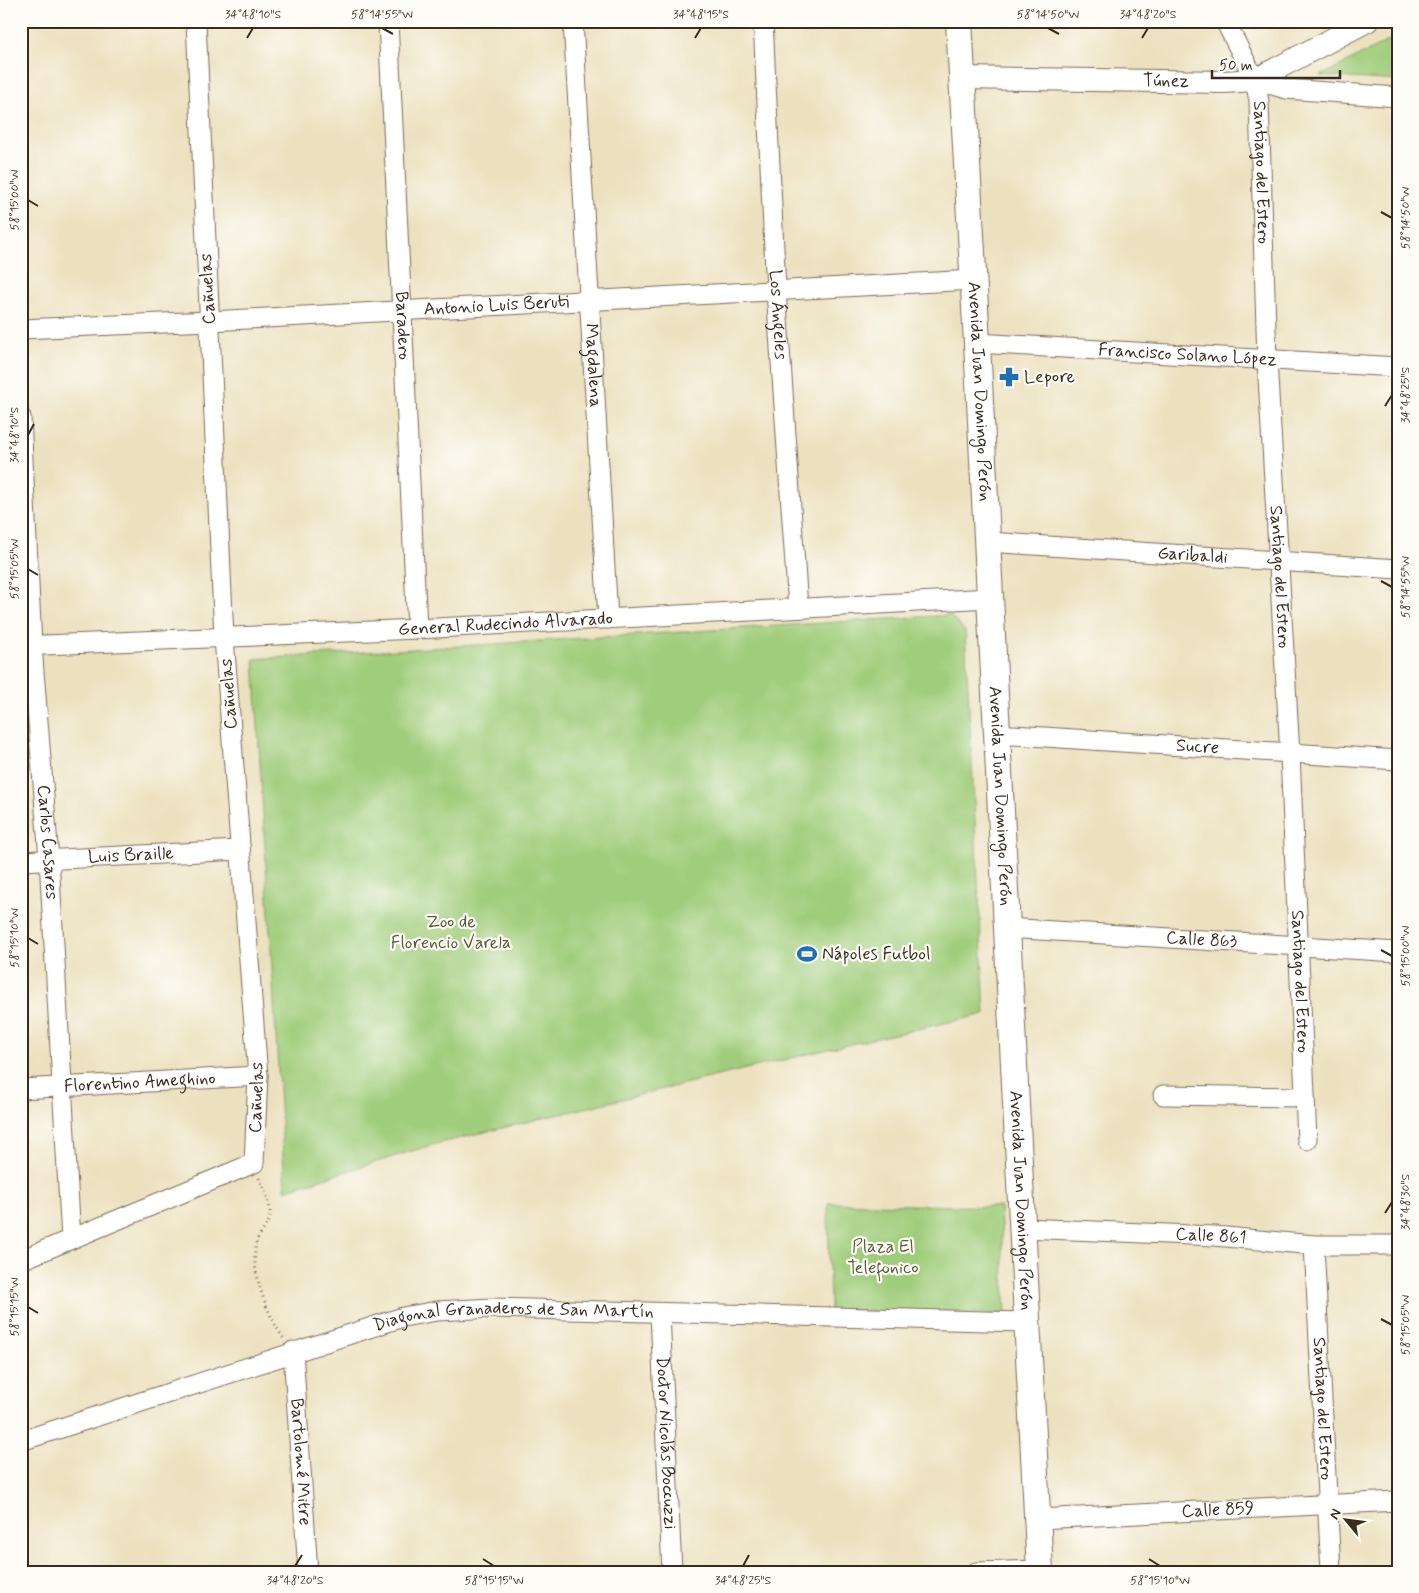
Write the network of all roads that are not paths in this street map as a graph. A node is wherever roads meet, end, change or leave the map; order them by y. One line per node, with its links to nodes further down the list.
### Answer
1 (196, 21): 15 (street, Cañuelas)
2 (388, 21): 14 (street, Baradero)
3 (573, 21): 13 (street, Magdalena)
4 (763, 21): 12 (street, Los Ángeles)
5 (959, 21): 8 (main road, Avenida Juan Domingo Perón)
6 (1225, 21): 9 (street, Santiago del Estero)
7 (1368, 21): 9 (street)
8 (962, 78): 9 (street, Túnez); 11 (main road, Avenida Juan Domingo Perón)
9 (1255, 80): 10 (street, Túnez); 18 (street, Santiago del Estero)
10 (1398, 97)
11 (973, 280): 12 (street, Antonio Luis Beruti); 17 (main road, Avenida Juan Domingo Perón)
12 (776, 290): 13 (street, Antonio Luis Beruti); 25 (street, Los Ángeles)
13 (588, 302): 14 (street, Antonio Luis Beruti); 26 (street, Magdalena)
14 (402, 309): 15 (street, Antonio Luis Beruti); 27 (street, Baradero)
15 (210, 321): 16 (street, Antonio Luis Beruti); 28 (street, Cañuelas)
16 (21, 329)
17 (977, 343): 18 (street, Francisco Solano López); 21 (main road, Avenida Juan Domingo Perón)
18 (1267, 360): 19 (street, Francisco Solano López); 22 (street, Santiago del Estero)
19 (1398, 367)
20 (21, 417): 29 (street, Carlos Casares)
21 (988, 542): 22 (street, Garibaldi); 24 (main road, Avenida Juan Domingo Perón)
22 (1278, 562): 23 (street, Garibaldi); 31 (street, Santiago del Estero)
23 (1398, 569)
24 (990, 598): 25 (street, General Rudecindo Alvarado); 30 (main road, Avenida Juan Domingo Perón)
25 (798, 608): 26 (street, General Rudecindo Alvarado)
26 (608, 619): 27 (street, General Rudecindo Alvarado)
27 (417, 629): 28 (street, General Rudecindo Alvarado)
28 (224, 638): 29 (street, General Rudecindo Alvarado); 33 (street, Cañuelas)
29 (26, 646): 34 (street, Carlos Casares)
30 (997, 734): 31 (street, Sucre); 36 (main road, Avenida Juan Domingo Perón)
31 (1290, 754): 32 (street, Sucre); 37 (street, Santiago del Estero)
32 (1398, 760)
33 (240, 850): 34 (street, Luis Braille); 39 (street, Cañuelas)
34 (49, 859): 35 (street, Luis Braille); 40 (street, Carlos Casares)
35 (21, 861)
36 (1007, 928): 37 (street, Calle 863); 45 (main road, Avenida Juan Domingo Perón)
37 (1298, 946): 38 (street, Calle 863); 43 (street, Santiago del Estero)
38 (1398, 952)
39 (258, 1076): 40 (street, Florentino Ameghino); 46 (street, Cañuelas)
40 (62, 1086): 41 (street, Florentino Ameghino); 46 (street, Carlos Casares)
41 (21, 1089)
42 (1163, 1095): 43 (street)
43 (1304, 1097): 44 (street, Santiago del Estero)
44 (1307, 1140)
45 (1023, 1228): 47 (street, Calle 861); 51 (main road, Avenida Juan Domingo Perón)
46 (71, 1239): 49 (street)
47 (1314, 1245): 48 (street, Calle 861); 55 (street, Santiago del Estero)
48 (1398, 1246)
49 (21, 1260)
50 (660, 1314): 51 (street, Diagonal Granaderos de San Martín); 52 (street, Diagonal Granaderos de San Martín); 59 (street, Doctor Nicolás Boccuzzi)
51 (1026, 1322): 56 (main road, Avenida Juan Domingo Perón)
52 (293, 1351): 53 (street, Diagonal Granaderos de San Martín); 58 (street, Bartolomé Mitre)
53 (21, 1441)
54 (1398, 1501): 55 (street, Calle 859)
55 (1327, 1504): 56 (street, Calle 859); 61 (street, Santiago del Estero)
56 (1038, 1519): 57 (main road, Avenida Juan Domingo Perón)
57 (1040, 1571): 60 (street)
58 (308, 1572)
59 (672, 1572)
60 (976, 1572)
61 (1331, 1572)

